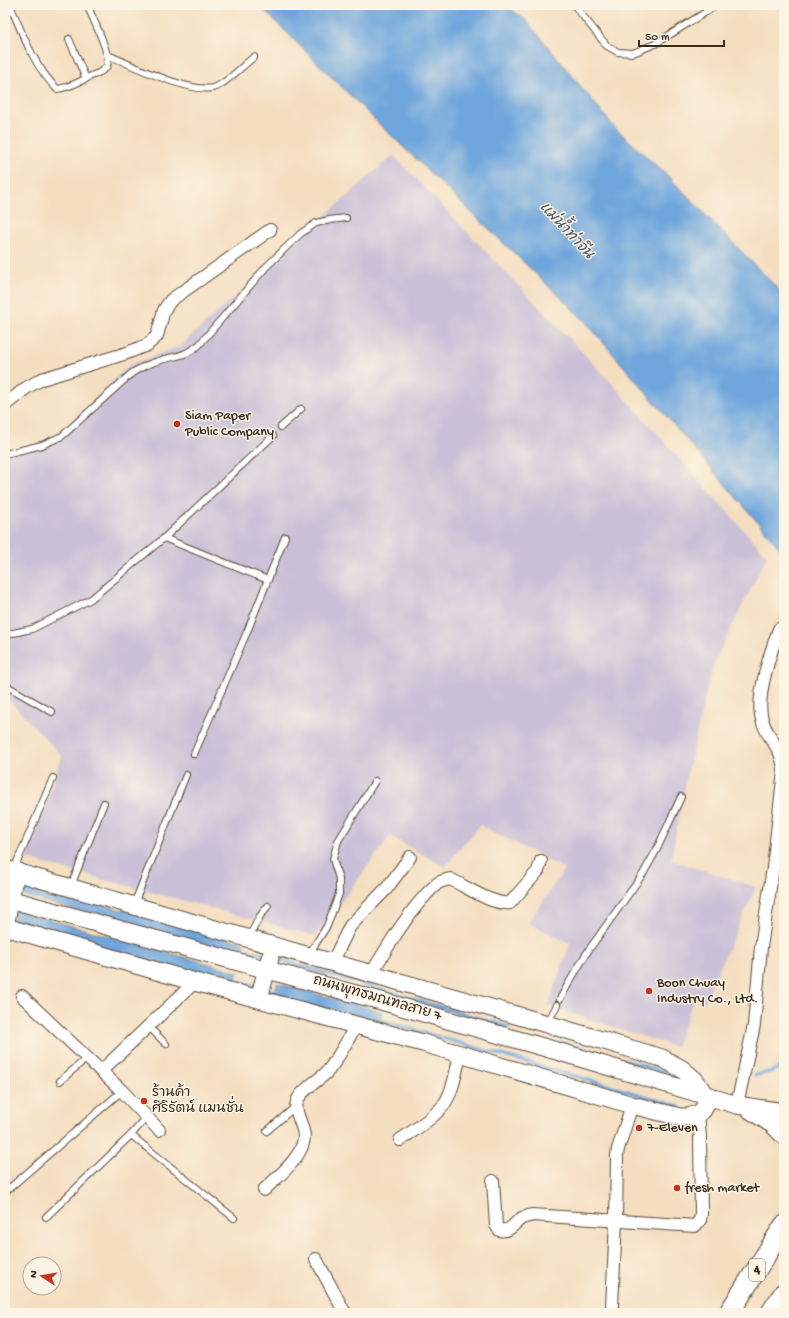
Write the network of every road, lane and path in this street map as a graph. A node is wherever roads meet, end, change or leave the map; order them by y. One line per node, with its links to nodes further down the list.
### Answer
1 (10, 5): 8 (lane)
2 (87, 5): 6 (lane)
3 (574, 5): 4 (lane)
4 (716, 5)
5 (69, 39): 8 (lane)
6 (108, 55): 7 (lane); 8 (lane)
7 (254, 57)
8 (86, 79)
9 (346, 218): 15 (lane)
10 (270, 230): 11 (street)
11 (5, 406)
12 (301, 409): 13 (lane)
13 (281, 427)
14 (273, 436): 16 (lane)
15 (5, 454)
16 (164, 538): 18 (lane); 20 (lane)
17 (284, 538): 18 (lane)
18 (268, 580): 23 (lane)
19 (779, 629): 24 (street)
20 (5, 634)
21 (5, 685): 22 (lane)
22 (52, 712)
23 (194, 754)
24 (784, 769): 62 (street)
25 (186, 775): 35 (lane)
26 (53, 778): 32 (lane)
27 (375, 781): 40 (lane)
28 (681, 797): 47 (lane)
29 (104, 803): 33 (lane)
30 (410, 857): 41 (street)
31 (541, 861): 43 (street)
32 (12, 871): 33 (main road); 34 (main road)
33 (70, 888): 35 (main road)
34 (8, 899): 37 (main road); 42 (main road, ถนนพุทธมณฑลสาย 7)
35 (134, 906): 38 (main road)
36 (268, 906): 38 (lane)
37 (5, 927): 44 (main road)
38 (248, 939): 39 (main road)
39 (273, 946): 40 (main road); 42 (main road)
40 (308, 955): 41 (main road)
41 (332, 963): 43 (main road)
42 (267, 969): 46 (main road); 52 (main road, ถนนพุทธมณฑลสาย 7)
43 (371, 974): 49 (main road)
44 (195, 982): 46 (main road); 51 (street)
45 (22, 996): 55 (street)
46 (259, 998): 50 (main road)
47 (560, 999)
48 (557, 1005): 49 (lane)
49 (542, 1022): 52 (main road); 59 (main road)
50 (356, 1025): 54 (main road); 61 (street)
51 (148, 1026): 53 (lane); 56 (street)
52 (529, 1042): 59 (main road, ถนนพุทธมณฑลสาย 7)
53 (166, 1044)
54 (460, 1055): 60 (main road); 70 (street)
55 (87, 1058): 56 (street); 57 (lane)
56 (101, 1071): 58 (street)
57 (60, 1082)
58 (122, 1091): 65 (street); 73 (lane)
59 (707, 1096): 62 (main road, ถนนพุทธมณฑลสาย 7); 64 (main road)
60 (632, 1105): 64 (main road); 77 (street)
61 (296, 1106): 67 (lane); 72 (street)
62 (742, 1106): 63 (main road, ถนนพุทธมณฑลสาย 7); 69 (main road, ถนนพุทธมณฑลสาย 7)
63 (783, 1110)
64 (698, 1114): 77 (street)
65 (147, 1117): 66 (street); 68 (lane)
66 (160, 1130)
67 (267, 1131)
68 (131, 1135): 75 (lane); 76 (lane)
69 (784, 1136)
70 (400, 1140)
71 (494, 1181): 77 (street)
72 (264, 1190)
73 (5, 1192)
74 (784, 1214): 78 (main road)
75 (46, 1217)
76 (234, 1218)
77 (616, 1220): 82 (street)
78 (780, 1233): 83 (main road, 4)
79 (316, 1259): 81 (street)
80 (784, 1293): 84 (main road)
81 (346, 1313)
82 (613, 1313)
83 (729, 1313)
84 (771, 1313)

